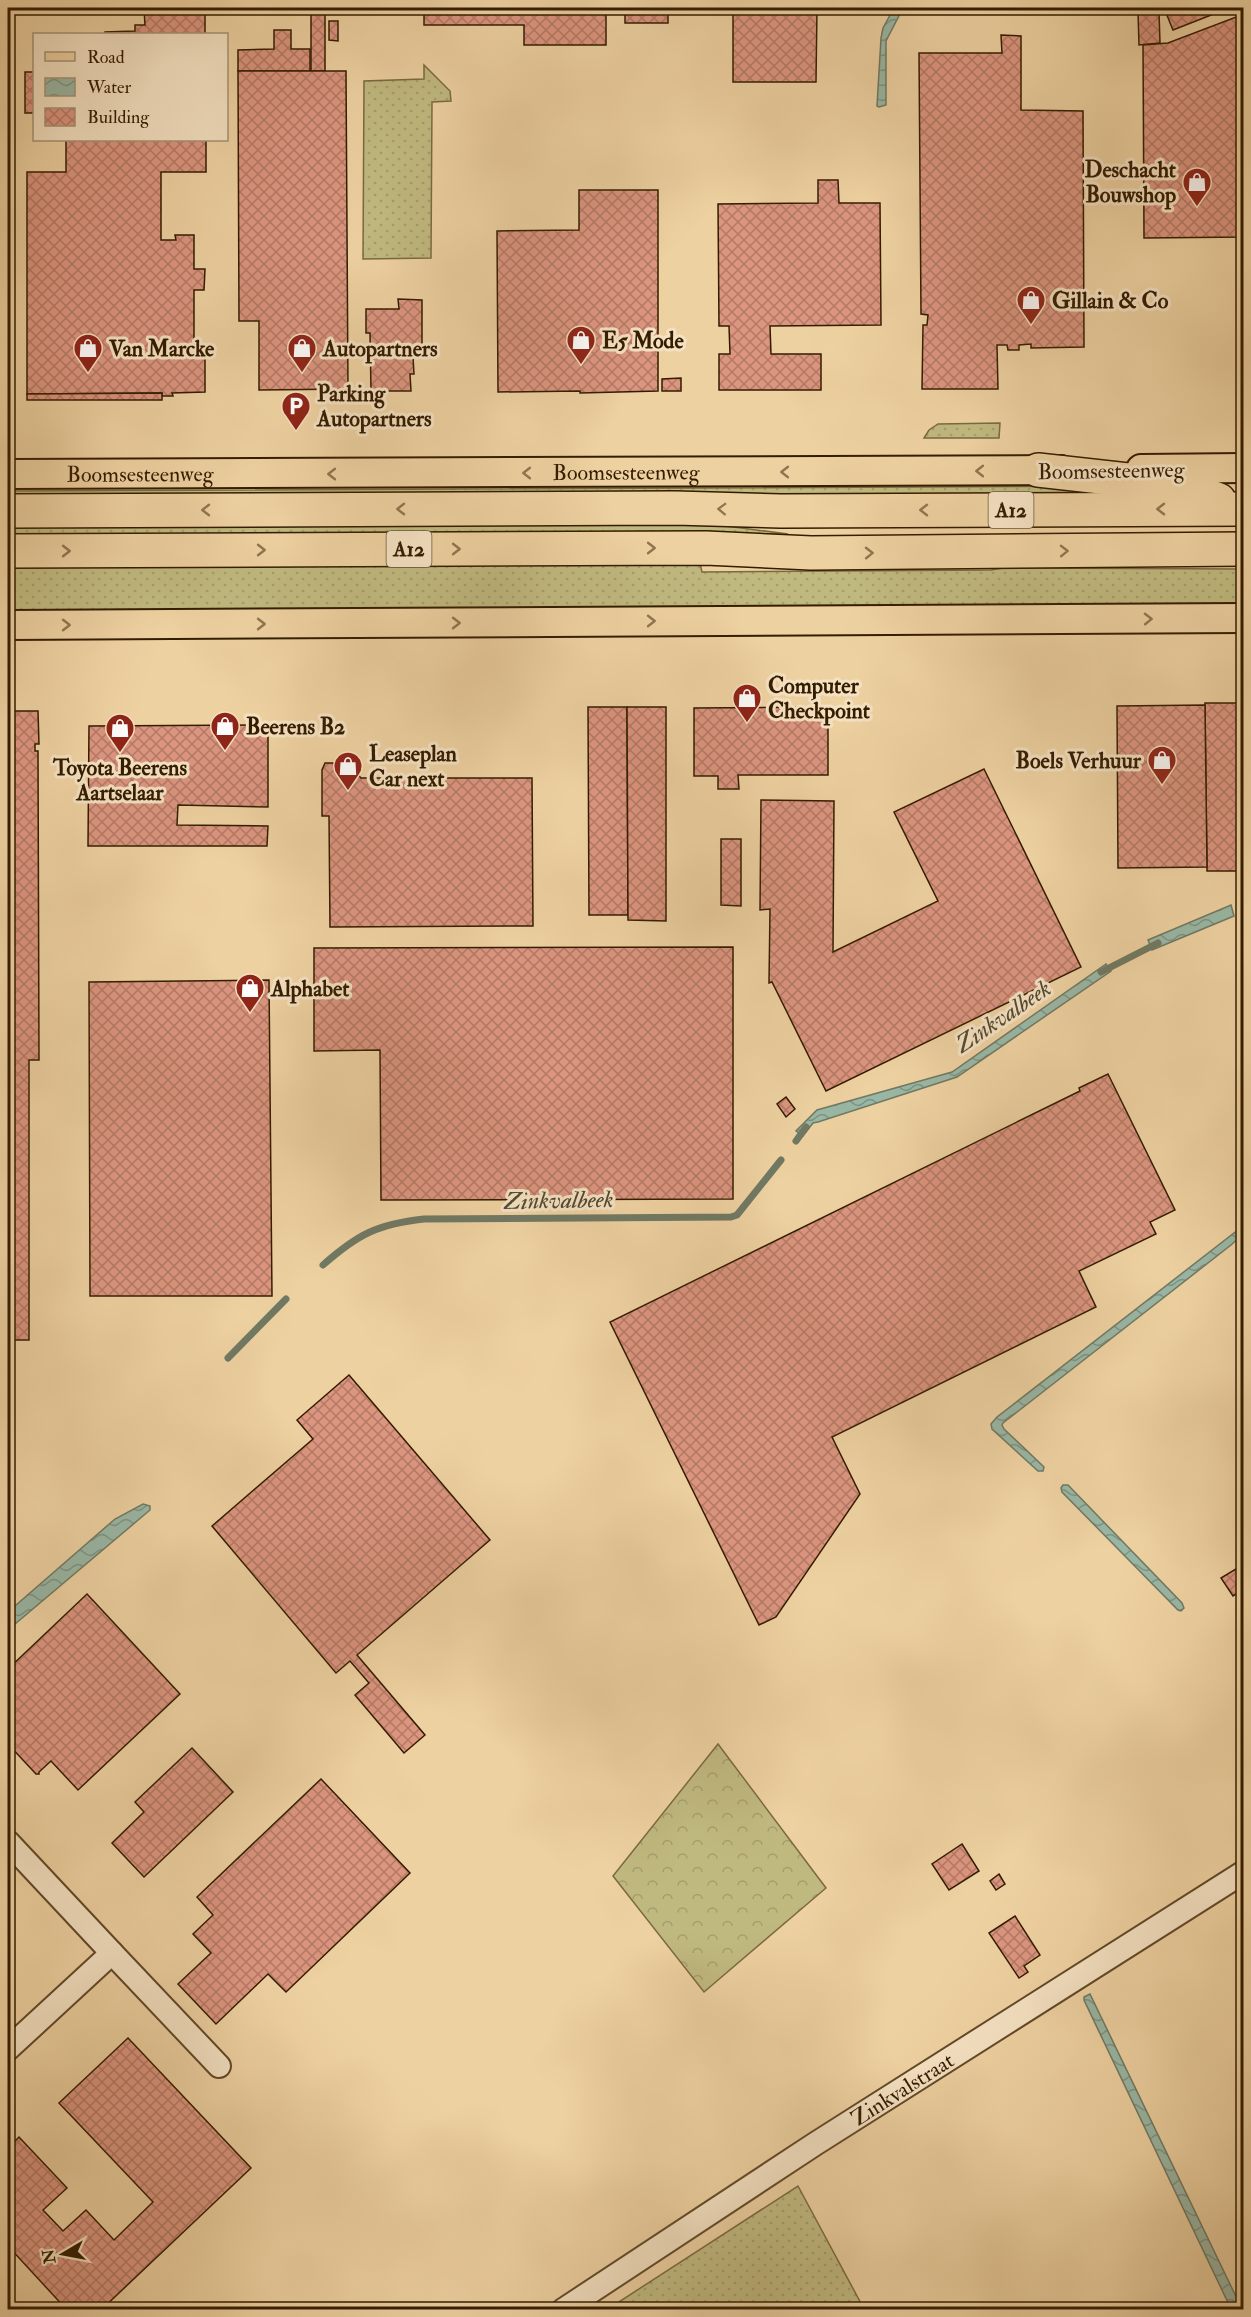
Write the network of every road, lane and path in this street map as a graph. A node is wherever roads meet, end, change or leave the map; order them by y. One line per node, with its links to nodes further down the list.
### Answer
1 (1244, 468): 2 (main road, Boomsesteenweg)
2 (1038, 470): 3 (main road, Boomsesteenweg, one-way to 3); 4 (highway)
3 (8, 474)
4 (1242, 508): 5 (highway, A12, one-way to 5)
5 (8, 512)
6 (1244, 549): 7 (highway, A12, one-way to 6)
7 (8, 551)
8 (1244, 618): 9 (main road, one-way to 8)
9 (8, 625)
10 (8, 1842): 12 (street)
11 (1244, 1872): 15 (street, Zinkvalstraat)
12 (112, 1953): 13 (street); 14 (street)
13 (8, 2049)
14 (219, 2066)
15 (563, 2310)

